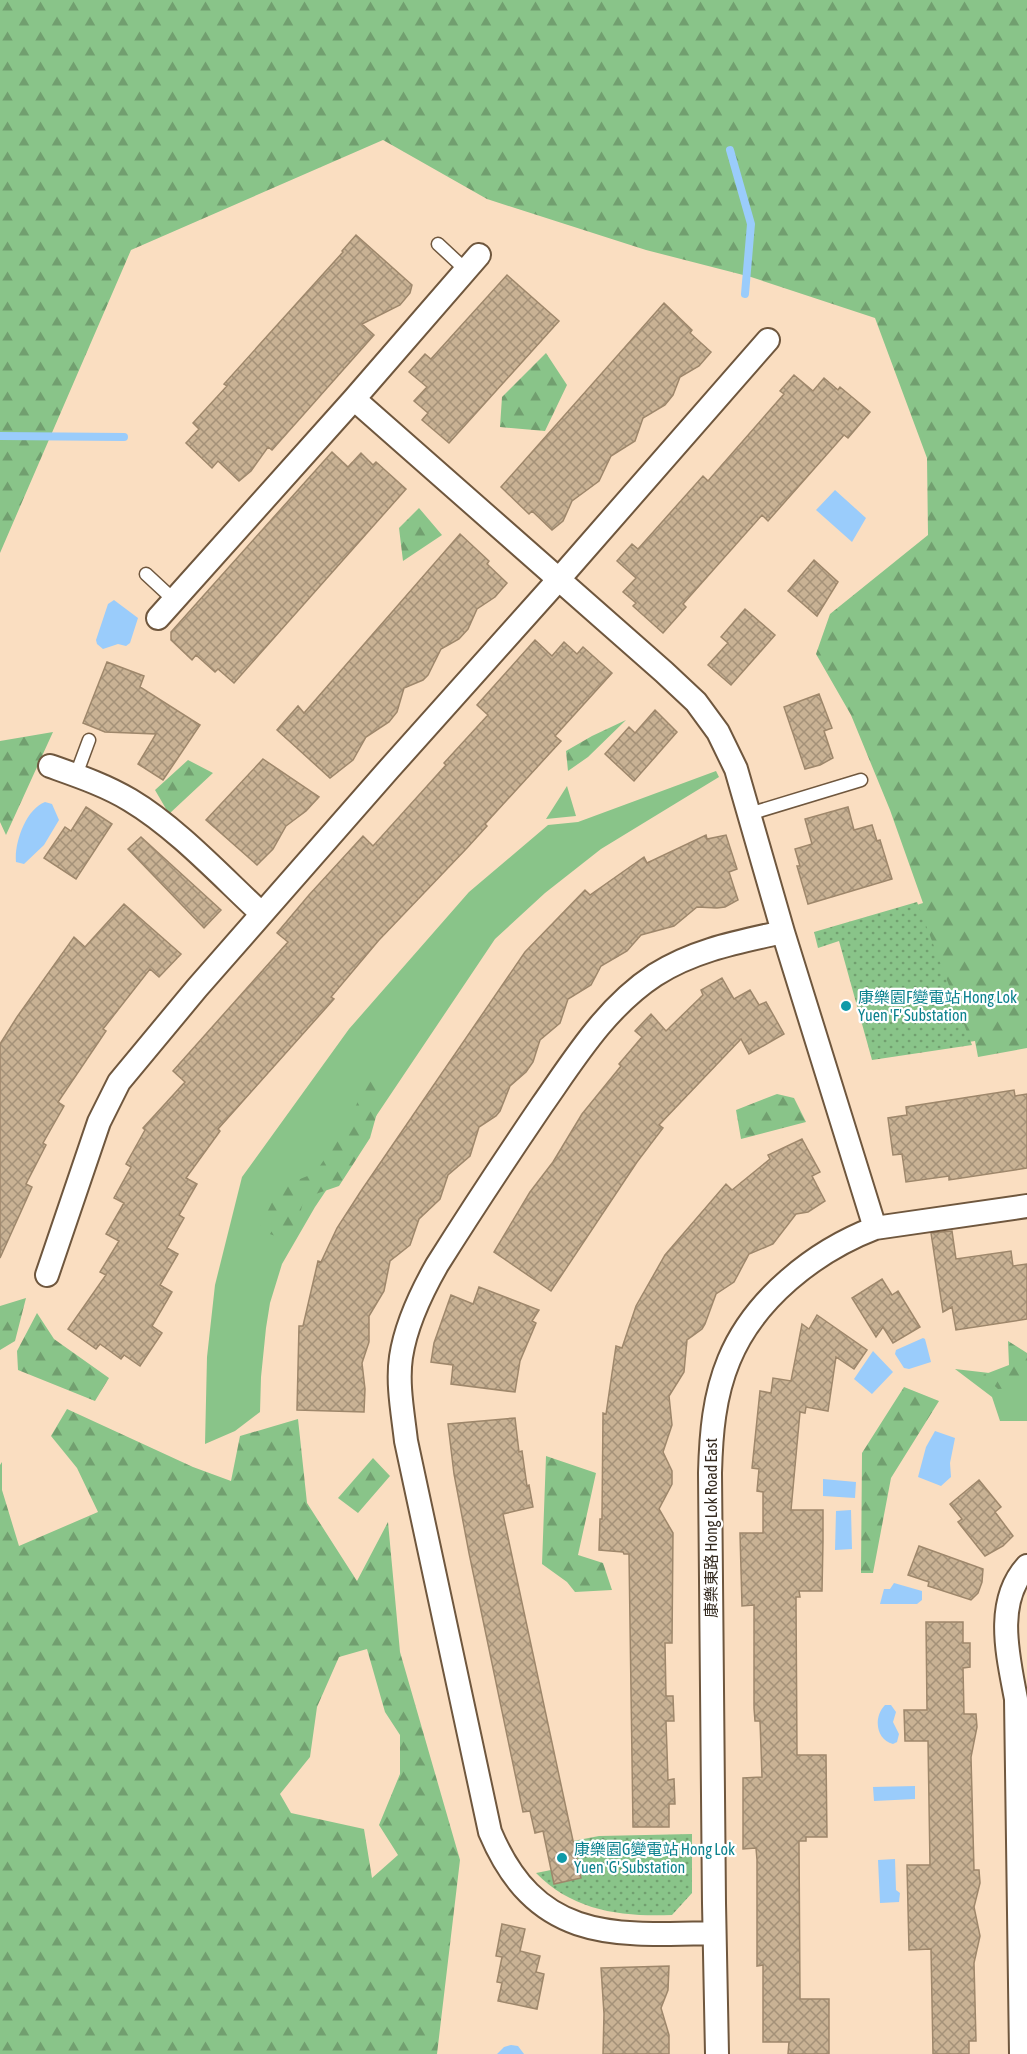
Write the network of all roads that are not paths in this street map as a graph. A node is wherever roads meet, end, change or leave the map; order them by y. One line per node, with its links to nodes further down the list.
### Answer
1 (438, 244): 2 (lane)
2 (472, 262): 4 (street)
3 (768, 340): 6 (street)
4 (354, 399): 6 (street); 7 (street)
5 (146, 574): 7 (lane)
6 (559, 579): 13 (street); 14 (street)
7 (174, 600): 8 (street)
8 (158, 618)
9 (89, 740): 11 (lane)
10 (50, 766): 11 (street)
11 (76, 775): 14 (street)
12 (861, 780): 13 (lane)
13 (749, 814): 15 (street)
14 (262, 914): 18 (street)
15 (783, 932): 17 (street); 22 (street)
16 (1027, 1206): 17 (street, 康樂東路 Hong Lok Road East)
17 (875, 1228): 22 (street, 康樂東路 Hong Lok Road East)
18 (47, 1275)
19 (1027, 1566): 21 (street)
20 (1027, 1679): 21 (street)
21 (1016, 1699): 24 (street)
22 (714, 1934): 23 (street, 康樂東路 Hong Lok Road East)
23 (717, 2054)
24 (1021, 2054)

